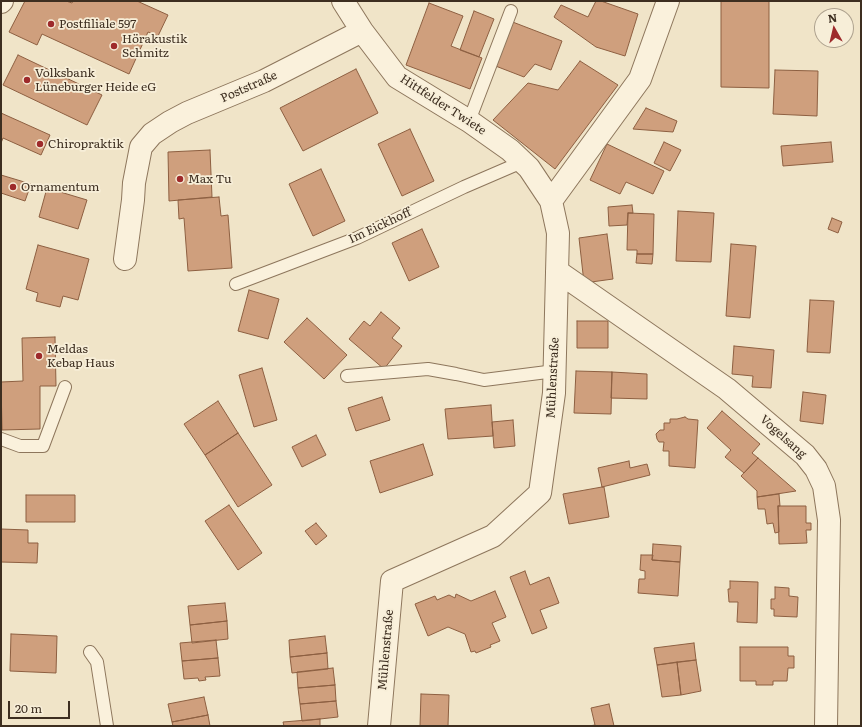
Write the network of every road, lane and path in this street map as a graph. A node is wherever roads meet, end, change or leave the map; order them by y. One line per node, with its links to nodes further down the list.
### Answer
1 (343, 1): 4 (street, Hittfelder Twiete)
2 (668, 1): 7 (street)
3 (511, 11): 5 (lane)
4 (362, 31): 5 (street, Hittfelder Twiete); 8 (street, Poststraße)
5 (469, 121): 6 (street, Hittfelder Twiete)
6 (522, 162): 7 (street, Hittfelder Twiete); 10 (lane, Im Eickhoff)
7 (551, 202): 9 (street, Mühlenstraße)
8 (125, 259)
9 (557, 271): 11 (street, Mühlenstraße); 18 (street, Vogelsang)
10 (236, 284)
11 (555, 371): 12 (lane); 17 (street, Mühlenstraße)
12 (347, 376)
13 (64, 387): 14 (lane)
14 (1, 439)
15 (90, 652): 16 (lane)
16 (107, 726)
17 (379, 726)
18 (826, 726)

